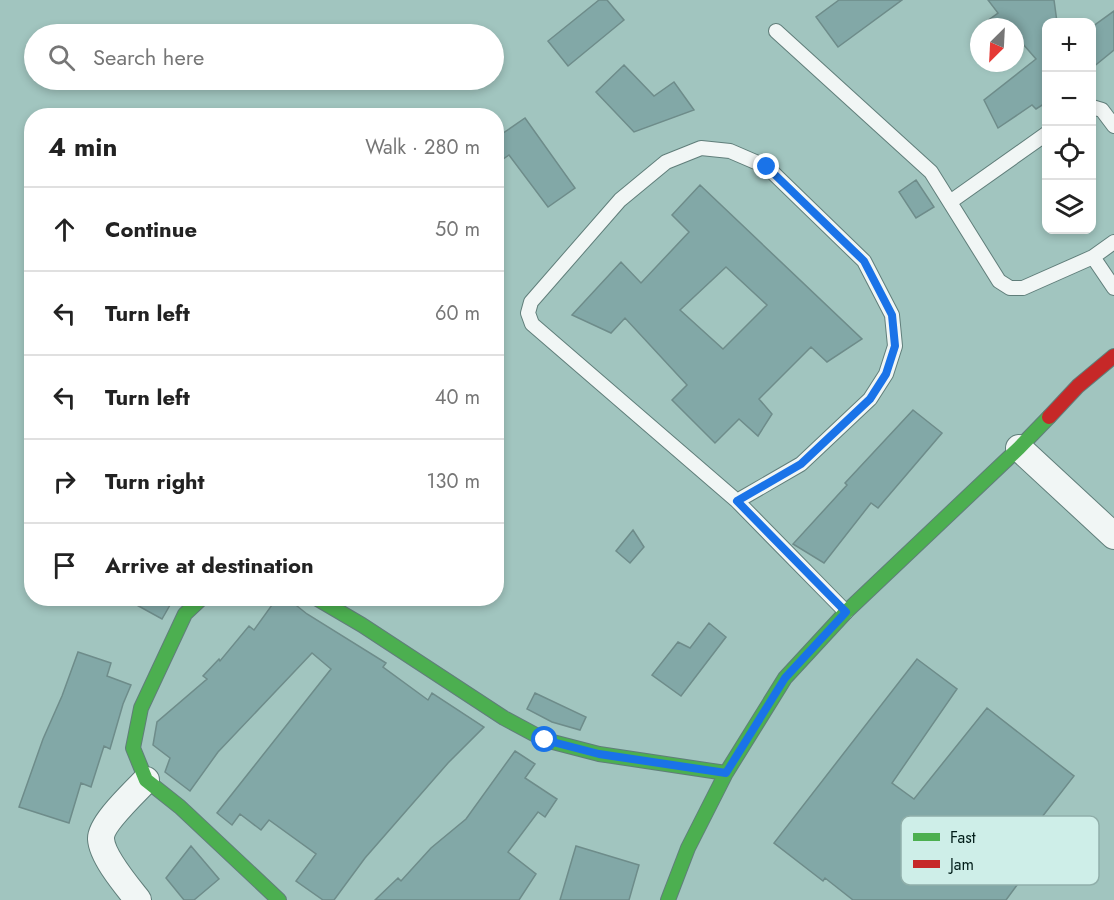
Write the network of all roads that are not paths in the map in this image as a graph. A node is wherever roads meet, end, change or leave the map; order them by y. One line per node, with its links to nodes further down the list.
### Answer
1 (776, 31): 5 (lane)
2 (1096, 108): 3 (lane)
3 (1114, 126)
4 (1042, 138): 5 (lane)
5 (950, 202): 7 (lane)
6 (1114, 242): 7 (lane)
7 (1093, 257): 8 (lane)
8 (1114, 288)
9 (1114, 356): 10 (street)
10 (1019, 448): 12 (street); 15 (street)
11 (737, 501): 11 (lane); 15 (lane)
12 (1114, 536)
13 (194, 606): 17 (street)
14 (329, 606): 16 (street)
15 (846, 612): 16 (street)
16 (726, 773): 20 (street)
17 (146, 780): 18 (street); 19 (street)
18 (138, 900)
19 (279, 900)
20 (668, 900)

